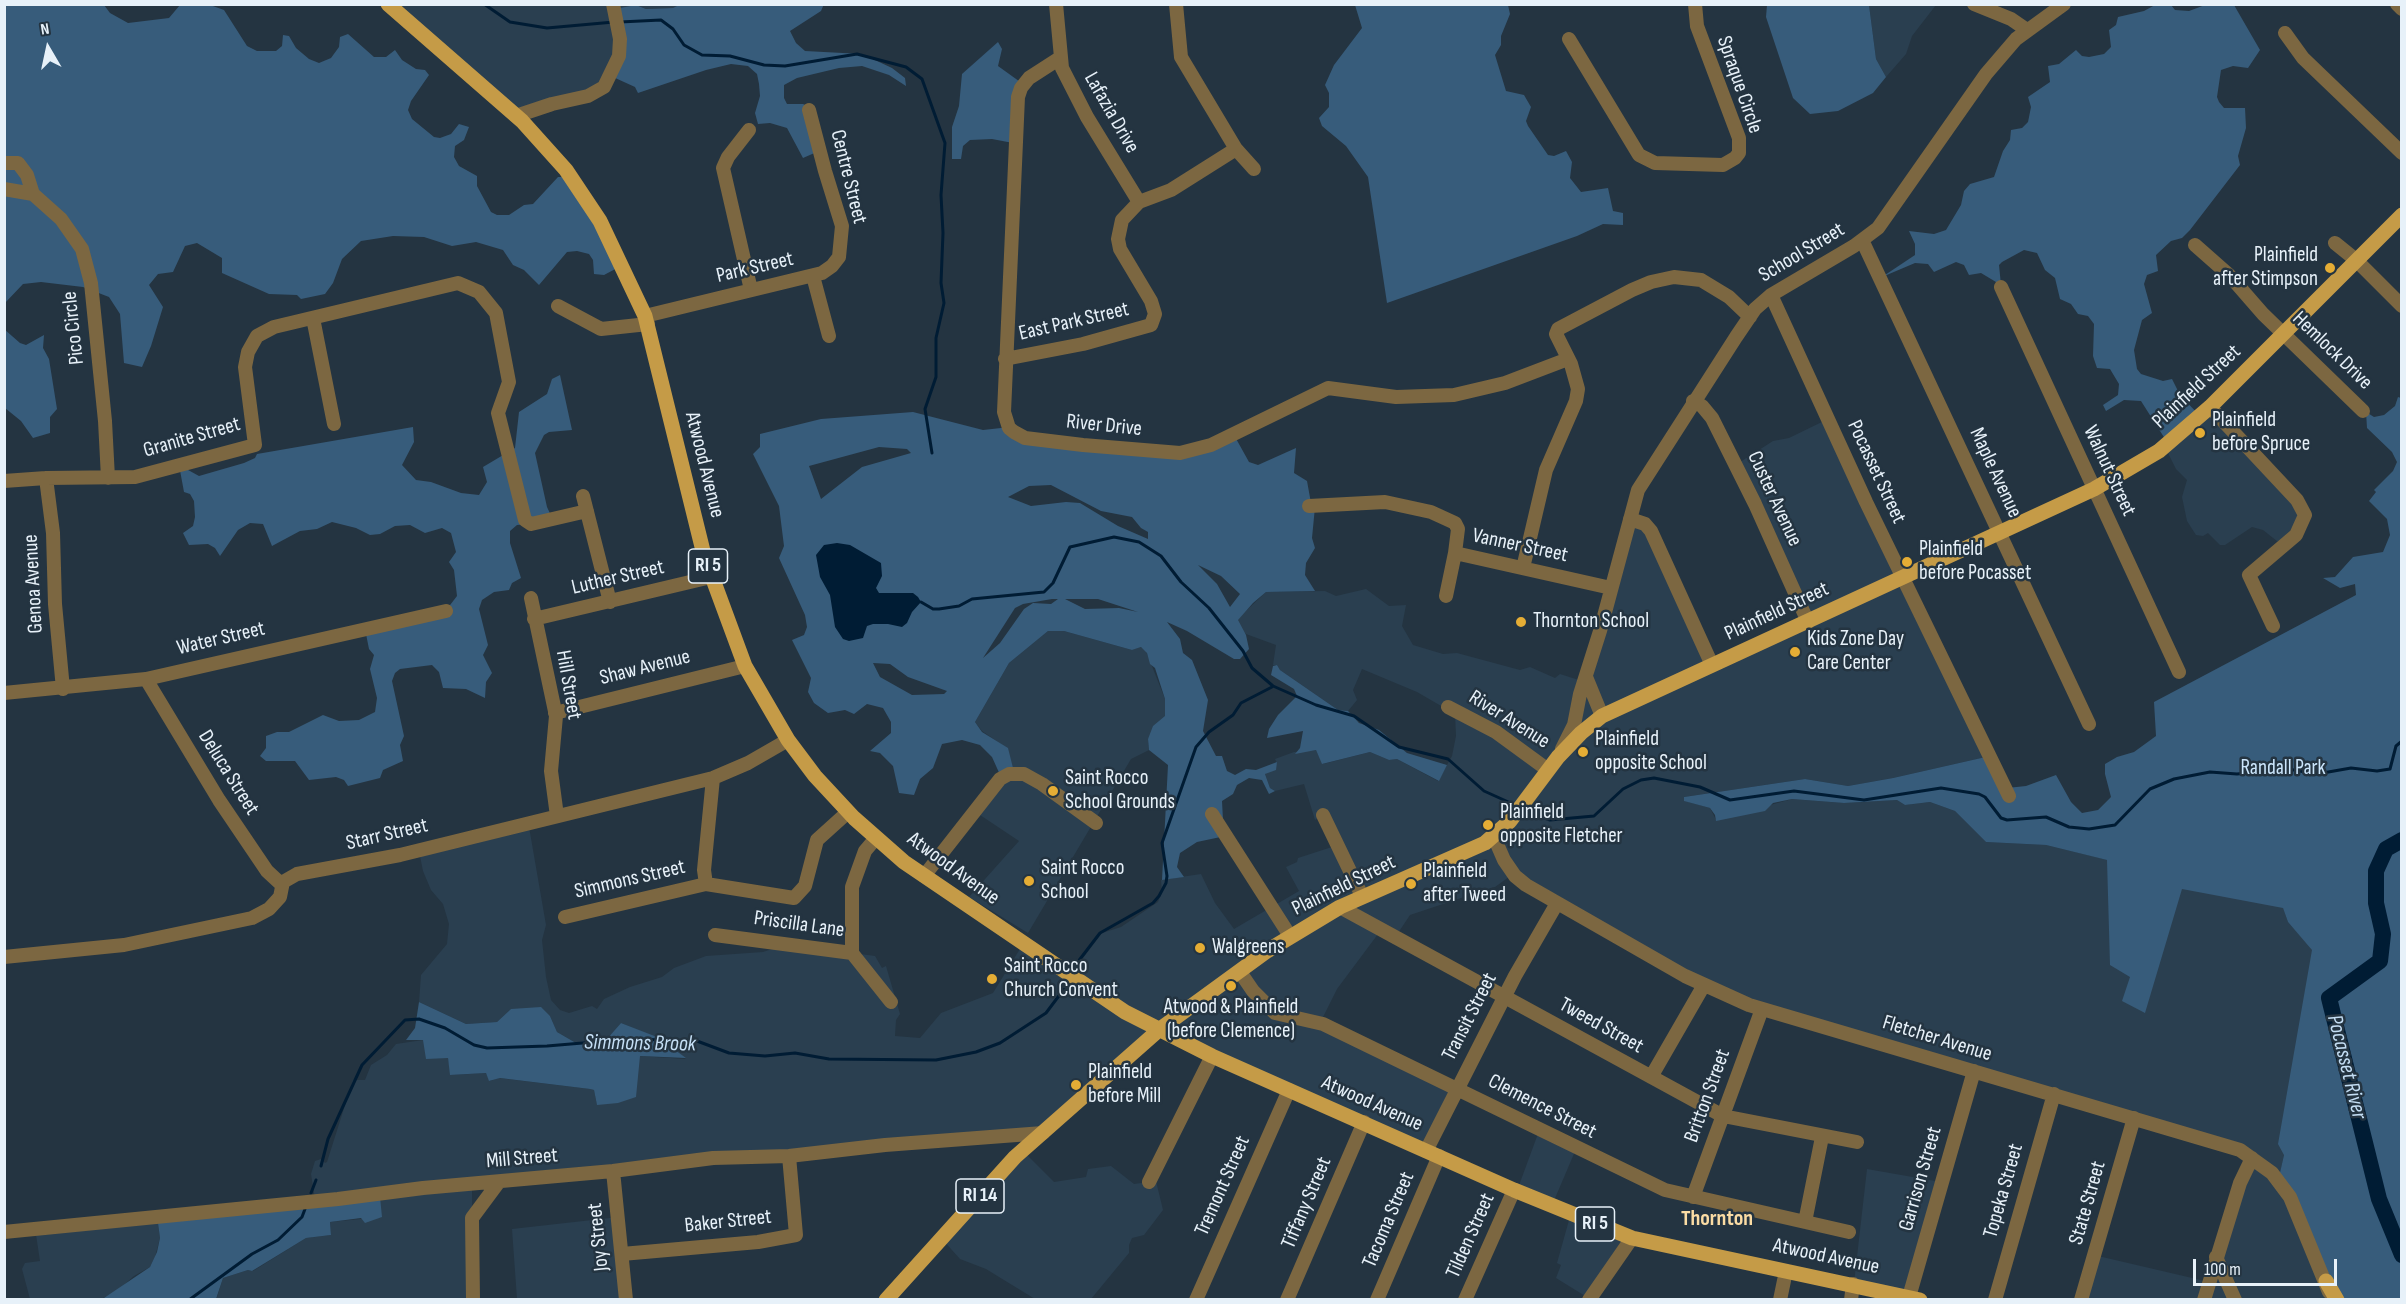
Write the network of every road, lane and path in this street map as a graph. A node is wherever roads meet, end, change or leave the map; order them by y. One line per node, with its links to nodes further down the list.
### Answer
1 (388, 4): 15 (main road, Atwood Avenue / RI 5)
2 (613, 4): 15 (street)
3 (1056, 4): 13 (street, Lafazia Drive)
4 (1176, 4): 17 (street)
5 (1695, 4): 12 (street, Spraque Circle)
6 (1974, 4): 10 (street)
7 (2064, 4): 10 (street, School Street)
8 (2397, 4): 9 (street)
9 (2402, 9)
10 (2027, 30): 25 (street, School Street)
11 (2284, 33): 18 (street)
12 (1569, 39)
13 (1060, 58): 23 (street, Lafazia Drive); 40 (street, River Drive)
14 (809, 110): 29 (street, Centre Street)
15 (516, 116): 37 (main road, Atwood Avenue / RI 5)
16 (749, 130): 31 (street)
17 (1236, 149): 20 (street); 23 (street)
18 (2402, 153)
19 (4, 163): 22 (street, Pico Circle)
20 (1254, 169)
21 (4, 189): 22 (street)
22 (33, 194): 47 (street, Pico Circle)
23 (1139, 202): 40 (street, East Park Street)
24 (2402, 215): 28 (main road, Plainfield Street / RI 14)
25 (1863, 240): 32 (street, School Street); 54 (street, Maple Avenue)
26 (2335, 243): 28 (street)
27 (2195, 245): 38 (street, Hemlock Drive)
28 (2356, 260): 34 (street); 38 (main road, Plainfield Street / RI 14)
29 (813, 276): 31 (street, Park Street); 39 (street, Park Street)
30 (2001, 287): 49 (street, Walnut Street)
31 (751, 290): 37 (street, Park Street)
32 (1770, 295): 35 (street, School Street); 58 (street, Pocasset Street)
33 (558, 306): 37 (street, Park Street)
34 (2402, 306)
35 (1750, 317): 41 (street); 42 (street, School Street)
36 (314, 318): 45 (street); 47 (street, Granite Street); 52 (street, Granite Street)
37 (646, 320): 57 (main road, Atwood Avenue / RI 5)
38 (2283, 333): 43 (main road, Plainfield Street / RI 14); 44 (street, Hemlock Drive)
39 (829, 336)
40 (1005, 359): 41 (street, River Drive)
41 (1568, 359): 56 (street)
42 (1693, 401): 53 (street, School Street); 65 (street, Custer Avenue)
43 (2210, 407): 49 (main road, Plainfield Street / RI 14); 66 (street)
44 (2363, 411)
45 (334, 424)
46 (46, 478): 47 (street, Granite Street); 48 (street, Granite Street); 72 (street, Genoa Avenue)
47 (108, 478)
48 (4, 482)
49 (2094, 489): 54 (main road, Plainfield Street / RI 14); 69 (street, Walnut Street)
50 (584, 496): 52 (street)
51 (1310, 507): 55 (street, Vanner Street)
52 (587, 512): 62 (street)
53 (1630, 519): 59 (street, School Street); 67 (street)
54 (1999, 534): 58 (main road, Plainfield Street / RI 14); 77 (street, Maple Avenue)
55 (1455, 553): 56 (street, Vanner Street); 60 (street)
56 (1523, 567): 59 (street, Vanner Street)
57 (711, 577): 62 (street, Luther Street); 68 (main road, Atwood Avenue / RI 5)
58 (1903, 578): 65 (main road, Plainfield Street / RI 14); 82 (street, Pocasset Street)
59 (1611, 588): 70 (street, School Street)
60 (1446, 596)
61 (531, 598): 64 (street, Hill Street)
62 (610, 602): 64 (street, Luther Street)
63 (446, 611): 71 (street, Water Street)
64 (534, 619): 75 (street, Hill Street)
65 (1808, 622): 67 (main road, Plainfield Street / RI 14)
66 (2273, 626)
67 (1712, 665): 76 (main road, Plainfield Street / RI 14)
68 (745, 666): 75 (street, Shaw Avenue); 78 (main road, Atwood Avenue / RI 5)
69 (2179, 672)
70 (1586, 677): 76 (street); 79 (street, School Street)
71 (146, 679): 72 (street, Water Street); 91 (street, Deluca Street)
72 (63, 688): 73 (street, Water Street)
73 (4, 693)
74 (1448, 707): 80 (street, River Avenue)
75 (555, 713): 86 (street, Hill Street)
76 (1602, 716): 79 (main road, Plainfield Street / RI 14)
77 (2089, 724)
78 (788, 740): 81 (street, Starr Street); 83 (main road, Atwood Avenue / RI 5)
79 (1558, 757): 80 (main road, Plainfield Street / RI 14)
80 (1548, 770): 88 (main road, Plainfield Street / RI 14)
81 (713, 778): 86 (street, Starr Street); 92 (street, Simmons Street)
82 (2009, 796)
83 (848, 812): 89 (main road, Atwood Avenue / RI 5); 92 (street)
84 (1212, 814): 98 (street)
85 (1323, 815): 93 (street)
86 (557, 816): 91 (street, Starr Street)
87 (1096, 823): 90 (street)
88 (1494, 837): 93 (main road, Plainfield Street / RI 14); 94 (street, Fletcher Avenue)
89 (876, 838): 90 (main road, Atwood Avenue / RI 5); 99 (street)
90 (924, 876): 106 (main road, Atwood Avenue / RI 5)
91 (281, 884): 100 (street)
92 (706, 884): 96 (street, Simmons Street)
93 (1362, 896): 95 (main road, Plainfield Street / RI 14)
94 (1556, 905): 102 (street, Fletcher Avenue); 103 (street, Transit Street)
95 (1340, 907): 98 (main road, Plainfield Street / RI 14); 103 (street, Tweed Street)
96 (565, 917)
97 (715, 935): 99 (street, Priscilla Lane)
98 (1290, 936): 101 (main road, Plainfield Street / RI 14)
99 (852, 953): 104 (street, Priscilla Lane)
100 (4, 957)
101 (1240, 972): 106 (main road, Plainfield Street / RI 14); 110 (street, Clemence Street)
102 (1704, 985): 105 (street, Fletcher Avenue); 109 (street)
103 (1504, 998): 109 (street, Tweed Street); 110 (street, Transit Street)
104 (891, 1002)
105 (1762, 1009): 108 (street, Fletcher Avenue); 113 (street, Britton Street)
106 (1160, 1029): 107 (main road, Atwood Avenue / RI 5); 116 (main road, RI 14)
107 (1212, 1056): 111 (main road, Atwood Avenue / RI 5); 123 (street)
108 (1974, 1071): 112 (street, Fletcher Avenue); 136 (street, Garrison Street)
109 (1651, 1077): 113 (street, Tweed Street)
110 (1458, 1087): 119 (street, Transit Street); 126 (street, Clemence Street)
111 (1289, 1090): 115 (main road, Atwood Avenue / RI 5); 140 (street, Tremont Street)
112 (2054, 1094): 114 (street, Fletcher Avenue); 146 (street, Topeka Street)
113 (1723, 1116): 117 (street, Tweed Street); 126 (street, Britton Street)
114 (2134, 1118): 121 (street, Fletcher Avenue); 147 (street, State Street)
115 (1364, 1122): 119 (main road, Atwood Avenue / RI 5); 141 (street, Tiffany Street)
116 (1043, 1133): 120 (street, Mill Street); 139 (main road, RI 14)
117 (1822, 1137): 118 (street, Tweed Street); 127 (street)
118 (1857, 1142)
119 (1433, 1153): 125 (main road, Atwood Avenue / RI 5); 142 (street, Tacoma Street)
120 (789, 1156): 122 (street, Mill Street); 131 (street, Baker Street)
121 (2252, 1158): 132 (street); 134 (street, Fletcher Avenue)
122 (614, 1171): 124 (street, Mill Street); 131 (street, Joy Street)
123 (1149, 1182)
124 (498, 1183): 128 (street, Mill Street); 137 (street)
125 (1514, 1190): 130 (main road, Atwood Avenue / RI 5); 143 (street, Tilden Street)
126 (1693, 1197): 127 (street, Clemence Street)
127 (1805, 1222): 129 (street, Clemence Street)
128 (4, 1232)
129 (1849, 1232)
130 (1632, 1238): 133 (main road, Atwood Avenue / RI 5); 144 (street)
131 (622, 1254): 138 (street, Joy Street)
132 (2216, 1257): 148 (street); 149 (street)
133 (1786, 1271): 135 (main road, Atwood Avenue / RI 5); 145 (street)
134 (2326, 1281): 150 (main road); 151 (main road)
135 (1852, 1292): 136 (main road, Atwood Avenue / RI 5)
136 (1914, 1298)
137 (473, 1299)
138 (626, 1299)
139 (886, 1299)
140 (1196, 1299)
141 (1287, 1299)
142 (1377, 1299)
143 (1465, 1299)
144 (1589, 1299)
145 (1780, 1299)
146 (1995, 1299)
147 (2081, 1299)
148 (2204, 1299)
149 (2235, 1299)
150 (2329, 1299)
151 (2337, 1299)

